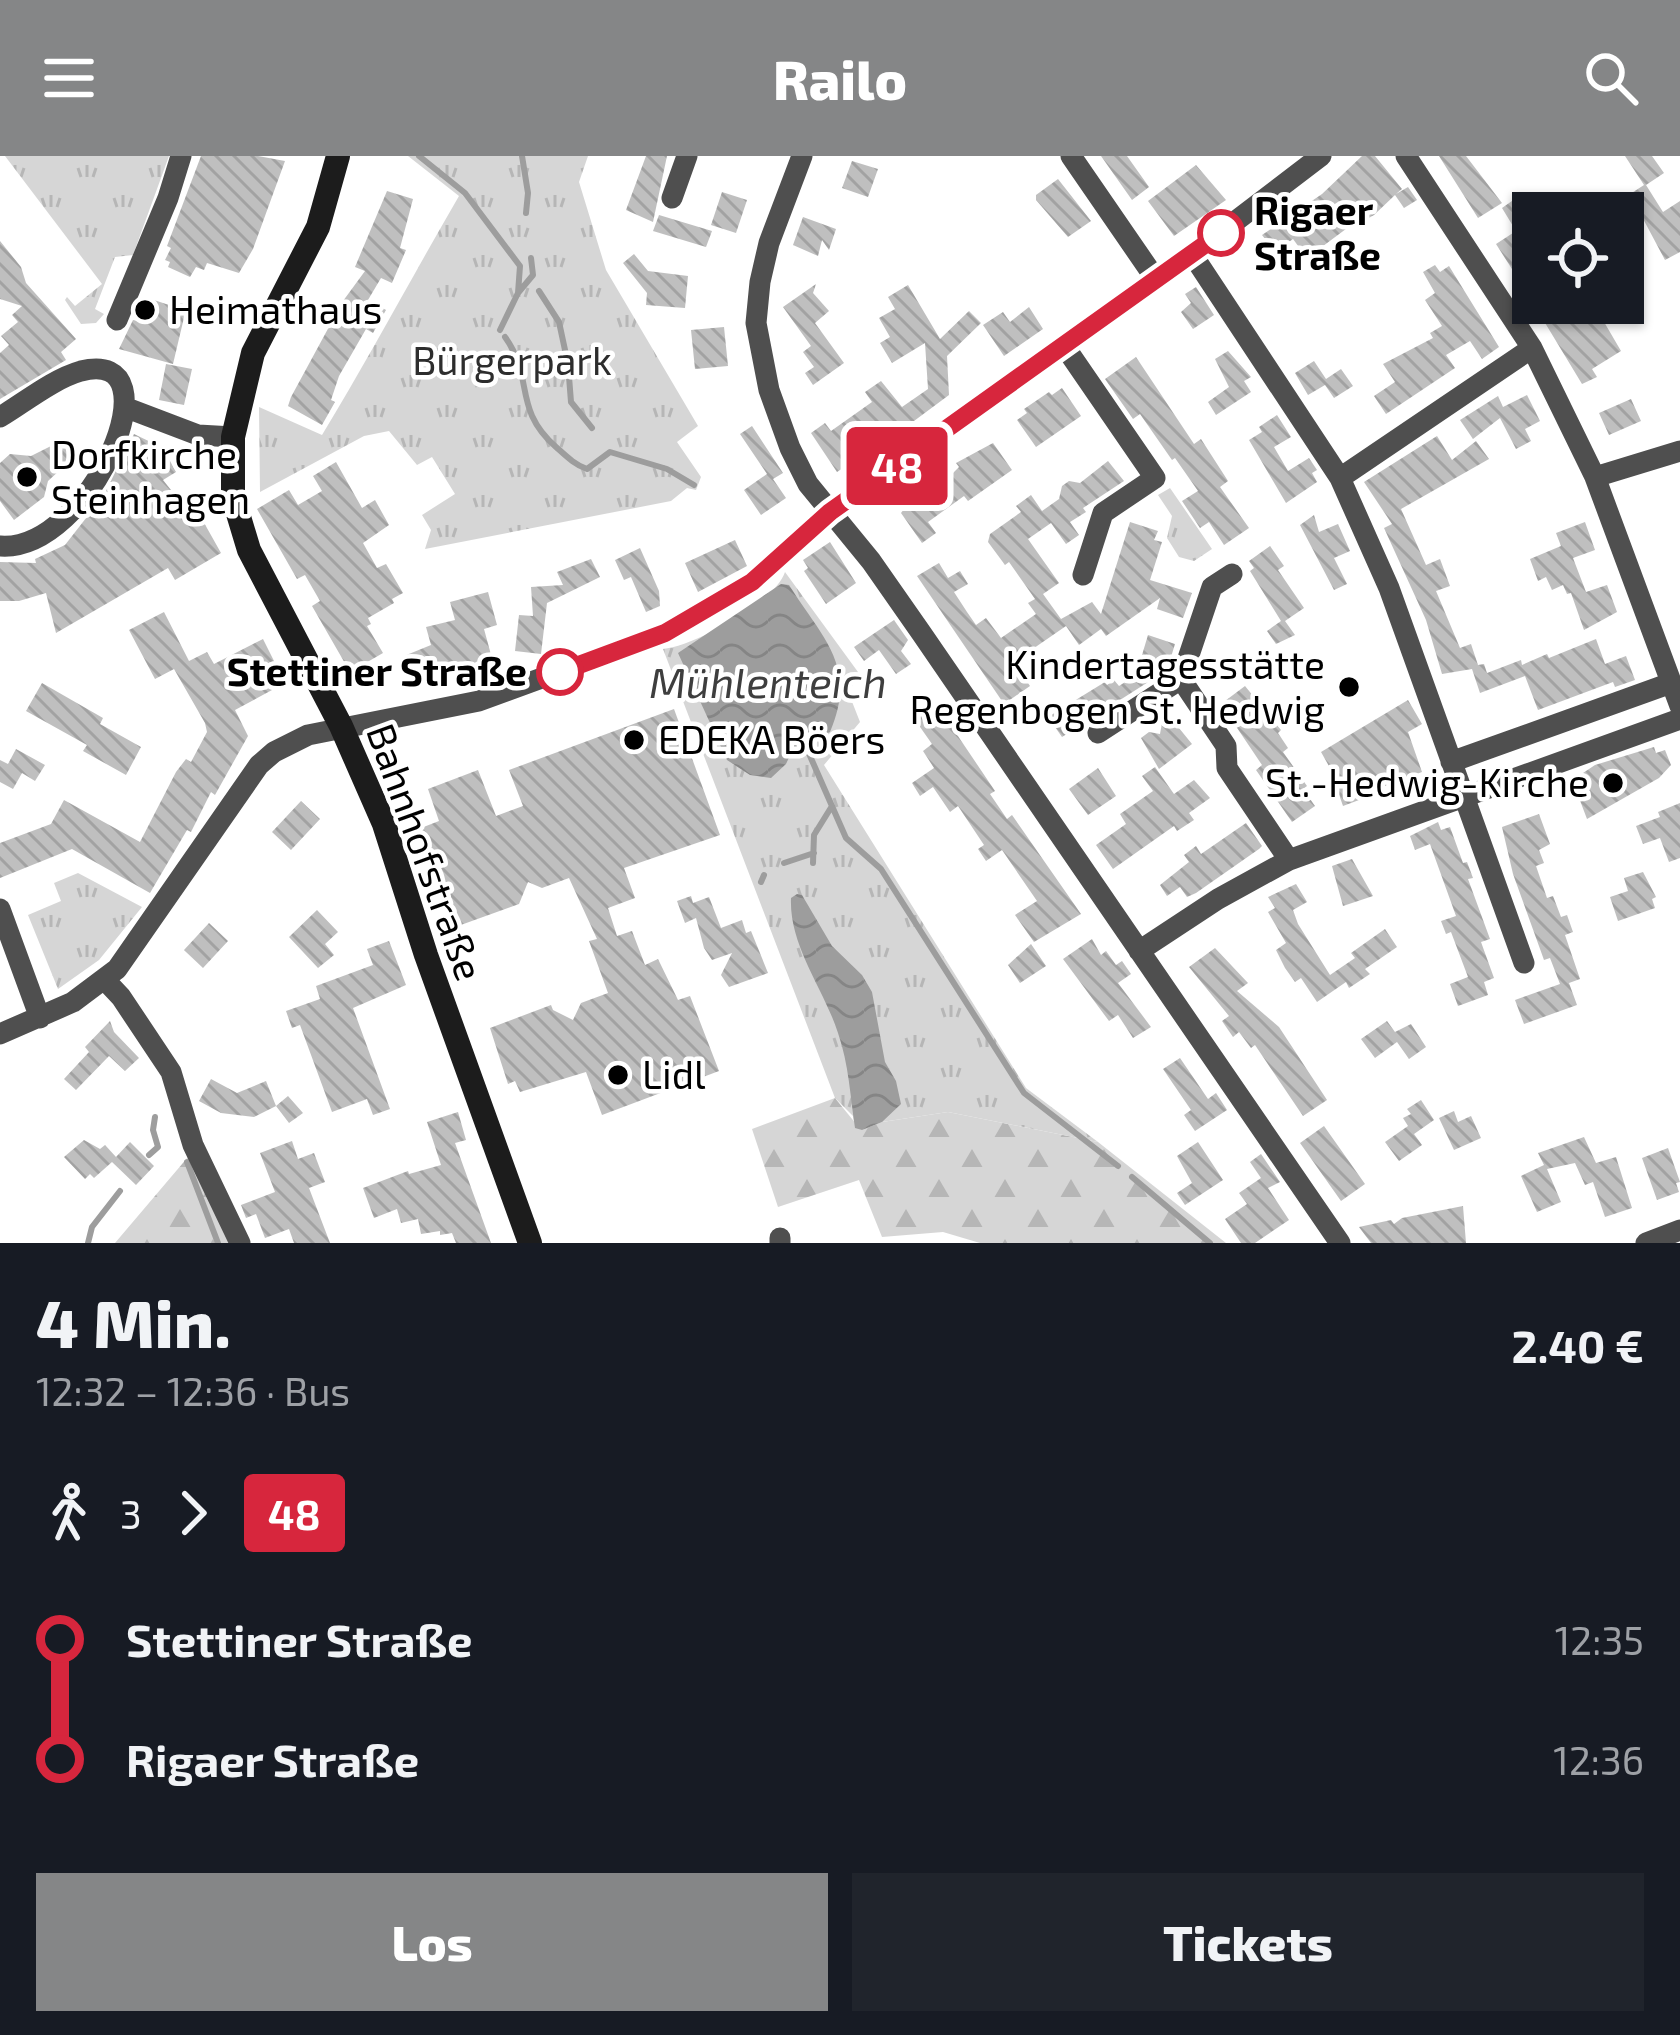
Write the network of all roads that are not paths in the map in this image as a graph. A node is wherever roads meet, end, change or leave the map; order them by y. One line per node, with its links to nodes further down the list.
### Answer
1 (181, 156): 11 (street)
2 (338, 156): 16 (street, Bahnhofstraße)
3 (687, 156): 8 (street)
4 (802, 156): 20 (street)
5 (1071, 156): 10 (street)
6 (1321, 156): 9 (street)
7 (1406, 156): 13 (street)
8 (672, 198)
9 (1192, 254): 10 (street); 19 (street)
10 (1157, 280): 12 (street)
11 (118, 320)
12 (1065, 347): 20 (street); 23 (street)
13 (1532, 348): 18 (street); 19 (street)
14 (128, 408): 15 (street); 16 (street); 21 (street)
15 (0, 417)
16 (233, 436): 28 (street, Bahnhofstraße)
17 (1680, 452): 18 (street)
18 (1595, 477): 25 (street)
19 (1340, 478): 30 (street)
20 (830, 512): 28 (street); 34 (street)
21 (0, 546)
22 (1232, 574): 24 (street)
23 (1083, 575)
24 (1181, 679): 29 (street); 32 (street)
25 (1671, 683): 26 (street); 30 (street)
26 (1680, 706)
27 (1680, 719): 31 (street)
28 (341, 726): 36 (street); 41 (street, Bahnhofstraße)
29 (1098, 733)
30 (1451, 762): 31 (street)
31 (1464, 796): 32 (street); 35 (street)
32 (1289, 860): 34 (street)
33 (0, 909): 37 (street)
34 (1139, 951): 42 (street)
35 (1524, 963)
36 (104, 980): 37 (street); 40 (street)
37 (40, 1018): 38 (street)
38 (0, 1034)
39 (1680, 1230): 43 (street)
40 (240, 1243)
41 (530, 1243)
42 (1340, 1243)
43 (1646, 1243)

